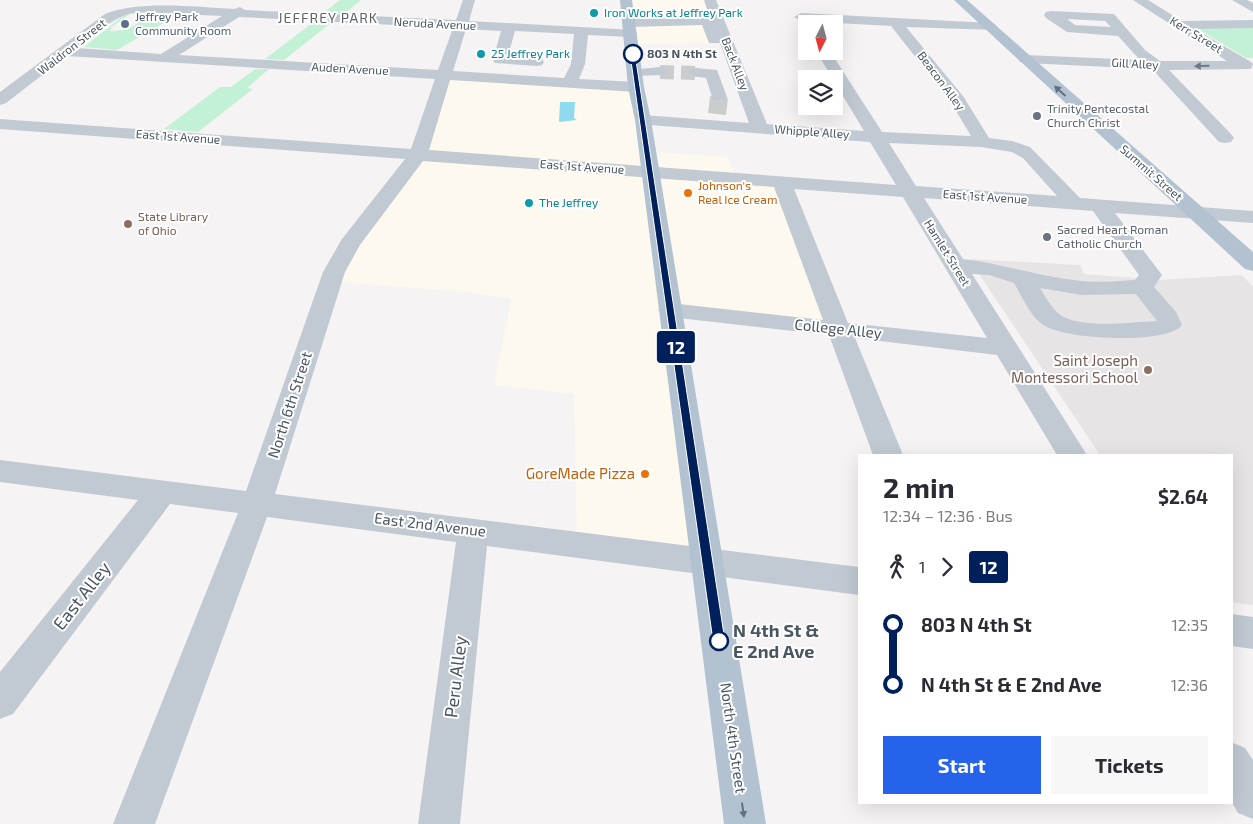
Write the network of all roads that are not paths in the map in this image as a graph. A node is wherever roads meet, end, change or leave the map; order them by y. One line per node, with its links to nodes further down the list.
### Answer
1 (113, 0): 10 (street)
2 (196, 0): 11 (street)
3 (258, 0): 12 (street)
4 (469, 0): 17 (street, North 6th Street)
5 (710, 0): 23 (street, Back Alley)
6 (960, 0): 20 (main road, Summit Street)
7 (1139, 0): 18 (street, Kerr Street)
8 (1236, 5): 9 (street)
9 (1253, 8)
10 (130, 9): 11 (street, Waldron Street); 24 (street, Waldron Street)
11 (179, 10): 12 (street, Neruda Avenue)
12 (237, 13): 17 (street, Neruda Avenue); 25 (street)
13 (628, 19): 21 (street, Neruda Avenue); 23 (street, Neruda Avenue); 33 (main road, North 4th Street)
14 (843, 19): 15 (street)
15 (895, 22): 20 (street); 43 (street, Beacon Alley)
16 (1253, 24): 18 (street)
17 (461, 25): 19 (street, Neruda Avenue); 32 (street, North 6th Street)
18 (1180, 26): 29 (street, Kerr Street)
19 (509, 28): 21 (street, Neruda Avenue); 28 (street)
20 (990, 28): 26 (main road, Summit Street)
21 (581, 32): 28 (street)
22 (1122, 32): 30 (street)
23 (725, 39): 40 (street, Back Alley)
24 (64, 52): 25 (street, Auden Avenue); 35 (street, Waldron Street)
25 (164, 58): 32 (street, Auden Avenue)
26 (1025, 59): 30 (street, Gill Alley); 50 (main road, Summit Street, one-way to 26)
27 (828, 60): 41 (street, Hamlet Street)
28 (578, 64): 34 (street)
29 (1248, 65): 30 (street, Gill Alley, one-way to 30)
30 (1157, 66): 42 (street)
31 (696, 73): 36 (street)
32 (444, 75): 34 (street, Auden Avenue); 44 (street, North 6th Street)
33 (644, 77): 34 (street, Auden Avenue); 38 (main road, North 4th Street)
34 (570, 83)
35 (8, 89): 37 (street, Waldron Street)
36 (720, 97)
37 (0, 100)
38 (643, 120): 40 (street, Whipple Alley); 45 (main road, North 4th Street)
39 (0, 124): 44 (street, East 1st Avenue)
40 (760, 128): 41 (street, Whipple Alley)
41 (876, 137): 43 (street, Whipple Alley); 47 (street, Hamlet Street)
42 (1225, 138)
43 (980, 142): 48 (street, Whipple Alley)
44 (418, 155): 45 (street, East 1st Avenue); 63 (street, North 6th Street)
45 (651, 172): 46 (street, East 1st Avenue); 56 (main road, North 4th Street)
46 (782, 182): 47 (street, East 1st Avenue); 57 (street)
47 (908, 192): 48 (street, East 1st Avenue); 53 (street, Hamlet Street)
48 (1074, 204): 49 (street, East 1st Avenue)
49 (1099, 206): 50 (street, East 1st Avenue); 55 (street)
50 (1196, 213): 51 (street, East 1st Avenue); 52 (main road, Summit Street)
51 (1253, 217)
52 (1253, 264)
53 (954, 265): 54 (street); 58 (street, Hamlet Street)
54 (1022, 278): 55 (street); 55 (street)
55 (1142, 287)
56 (670, 310): 57 (street, College Alley); 65 (main road, North 4th Street)
57 (839, 329): 58 (street, College Alley); 59 (street)
58 (1006, 348): 60 (street, Hamlet Street)
59 (888, 454)
60 (1071, 454)
61 (3, 474): 62 (street, East 2nd Avenue)
62 (164, 491): 63 (street, East 2nd Avenue); 69 (street, East Alley)
63 (257, 502): 64 (street, East 2nd Avenue); 72 (street, North 6th Street)
64 (472, 530): 65 (street, East 2nd Avenue); 73 (street, Peru Alley)
65 (706, 561): 66 (street, East 2nd Avenue); 74 (main road, North 4th Street, one-way to 74)
66 (858, 581)
67 (1233, 630): 68 (street)
68 (1253, 633)
69 (0, 701)
70 (1233, 765): 71 (street)
71 (1253, 798)
72 (134, 824)
73 (439, 824)
74 (745, 824)

